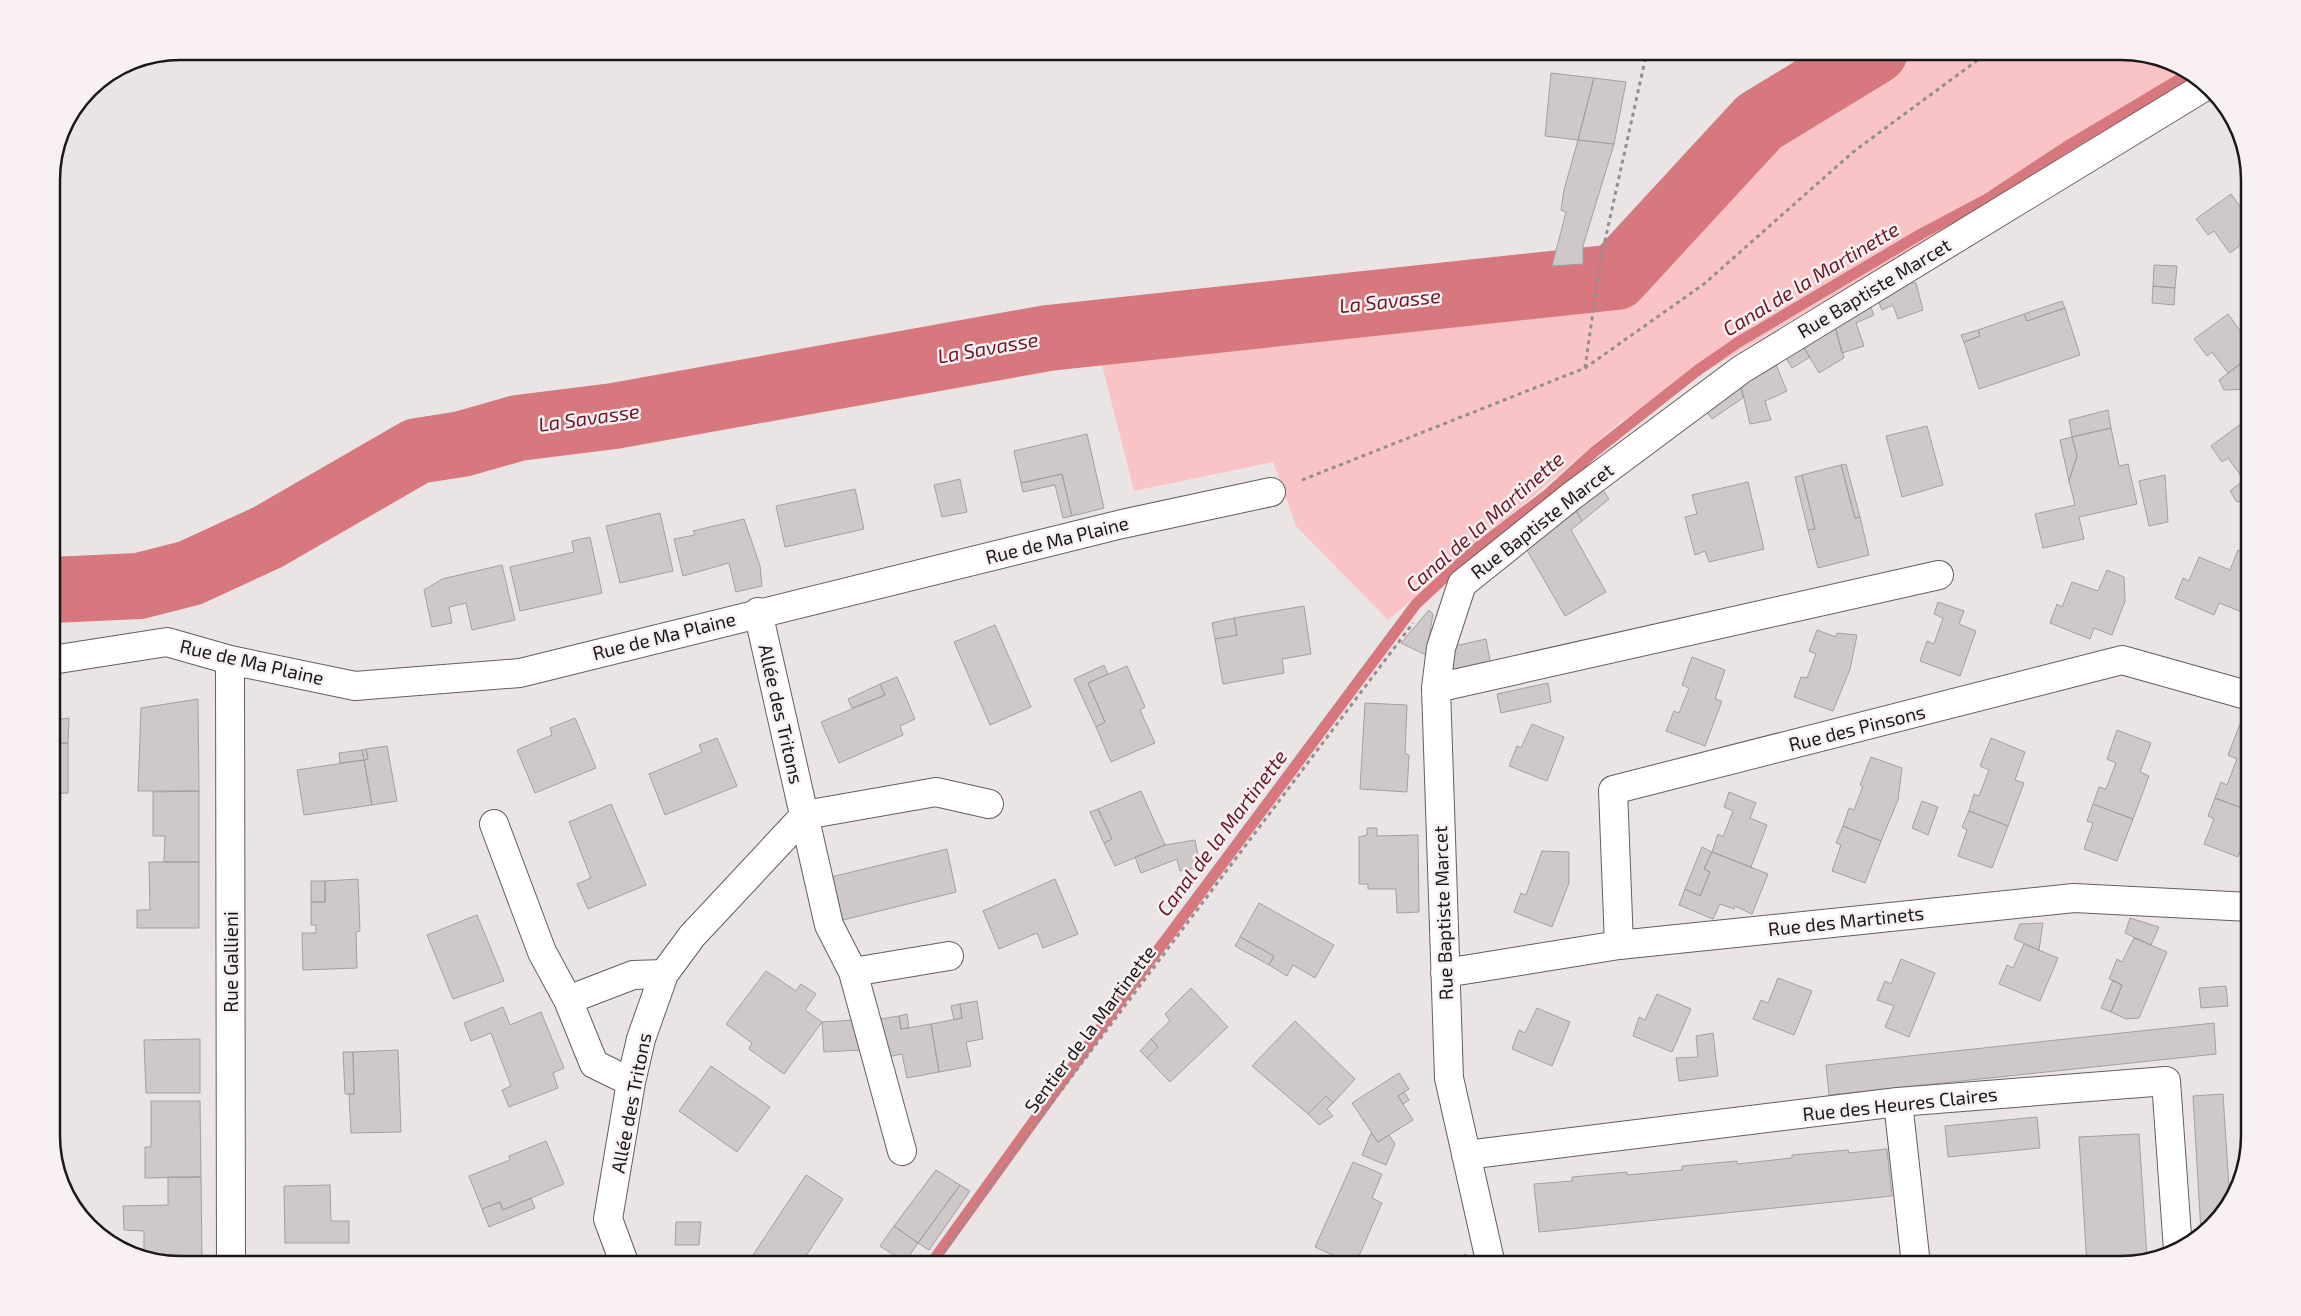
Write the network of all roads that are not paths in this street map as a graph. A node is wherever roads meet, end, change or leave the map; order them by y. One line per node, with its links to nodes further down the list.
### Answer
1 (2200, 90): 7 (street, Rue Baptiste Marcet)
2 (1271, 492): 4 (street, Rue de Ma Plaine)
3 (1939, 575): 7 (street)
4 (758, 612): 6 (street, Rue de Ma Plaine); 10 (street, Allée des Tritons)
5 (60, 659): 6 (street, Rue de Ma Plaine)
6 (230, 660): 24 (street, Rue Gallieni)
7 (1436, 688): 16 (street, Rue Baptiste Marcet)
8 (2241, 693): 13 (street, Rue des Pinsons)
9 (989, 804): 10 (street)
10 (805, 815): 15 (street, Allée des Tritons); 17 (street, Allée des Tritons)
11 (494, 824): 18 (street)
12 (2241, 907): 13 (street, Rue des Martinets)
13 (1620, 945): 16 (street, Rue des Martinets)
14 (949, 956): 15 (street)
15 (853, 972): 21 (street, Allée des Tritons)
16 (1445, 973): 22 (street, Rue Baptiste Marcet)
17 (664, 974): 18 (street); 19 (street, Allée des Tritons)
18 (568, 1000): 19 (street)
19 (631, 1082): 25 (street, Allée des Tritons)
20 (1898, 1102): 22 (street, Rue des Heures Claires); 23 (street, Rue des Heures Claires); 27 (street)
21 (902, 1151)
22 (1466, 1155): 26 (street, Rue Baptiste Marcet)
23 (2177, 1242)
24 (231, 1256)
25 (622, 1256)
26 (1490, 1256)
27 (1915, 1256)

